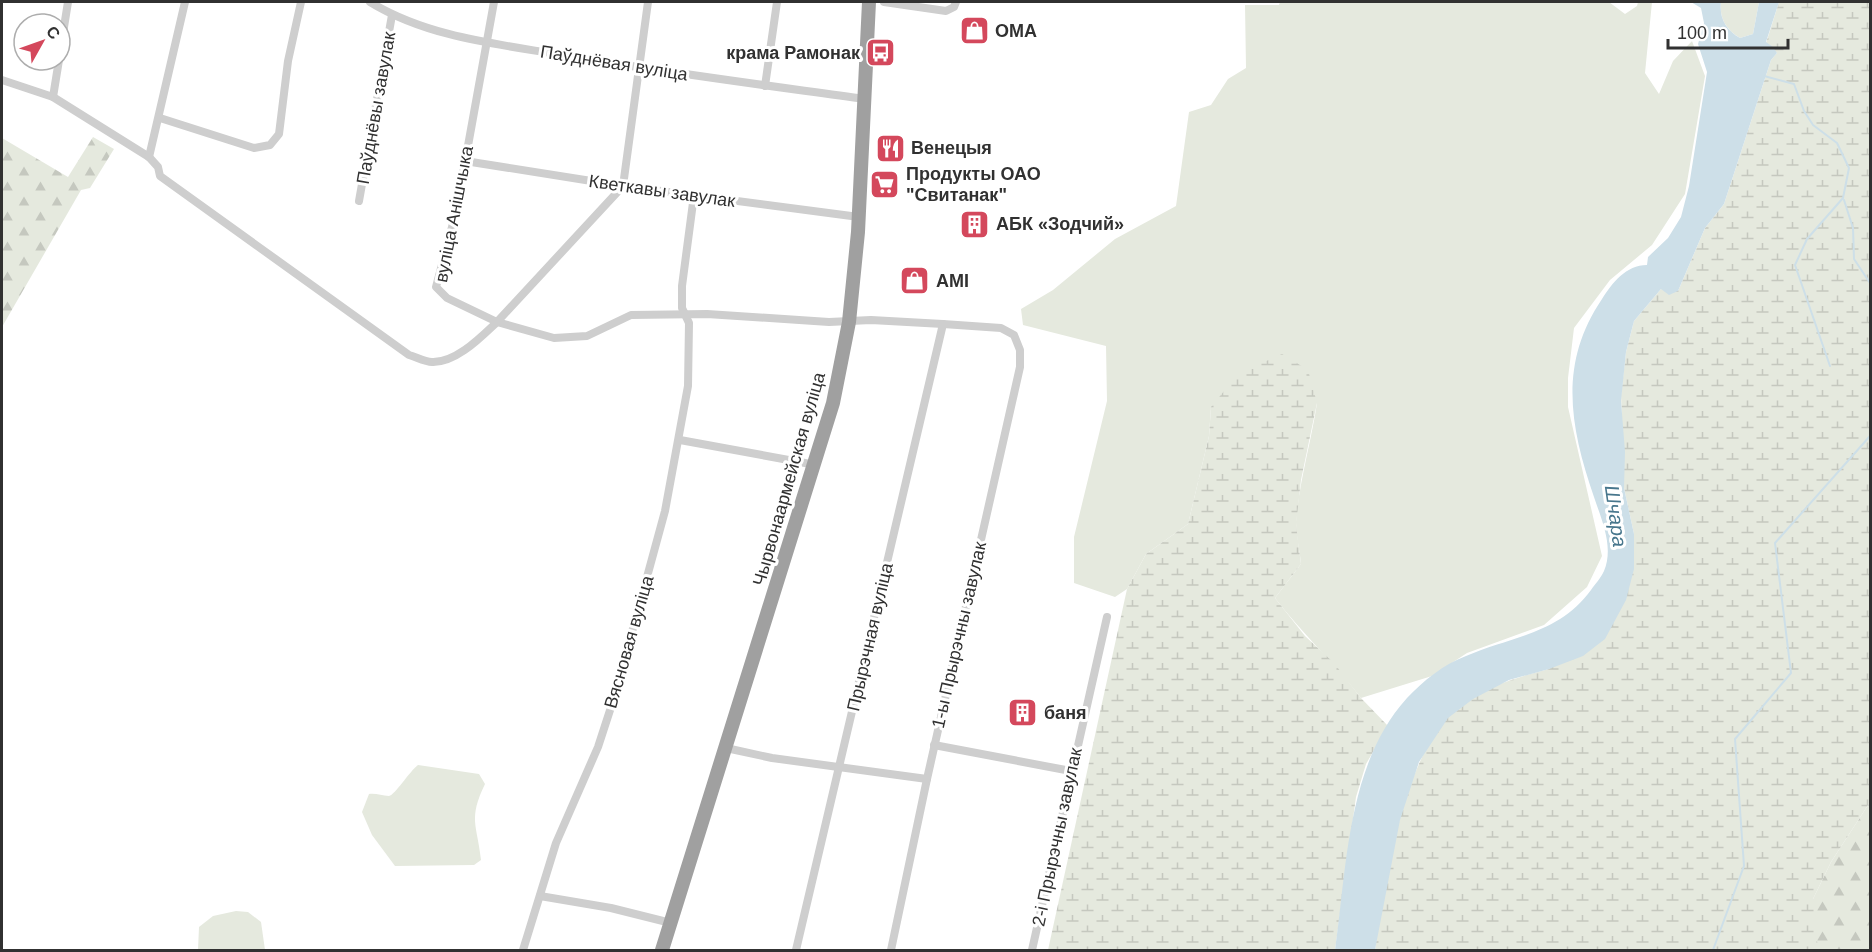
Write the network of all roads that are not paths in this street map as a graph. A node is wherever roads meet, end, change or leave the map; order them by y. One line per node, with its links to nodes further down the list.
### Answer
1 (185, 2): 18 (street)
2 (301, 2): 18 (street)
3 (370, 2): 10 (street, Паўднёвая вуліца)
4 (494, 2): 11 (street, вуліца Анішчыка)
5 (648, 2): 12 (street)
6 (777, 2): 15 (street)
7 (869, 2): 17 (highway, Чырвонаармейская вуліца)
8 (884, 2): 9 (street)
9 (956, 2)
10 (392, 15): 11 (street, Паўднёвая вуліца); 23 (street, Паўднёвы завулак)
11 (487, 42): 12 (street, Паўднёвая вуліца); 20 (street, вуліца Анішчыка)
12 (639, 68): 15 (street, Паўднёвая вуліца); 21 (street)
13 (57, 72): 16 (street)
14 (2, 80): 16 (street)
15 (765, 86): 17 (street, Паўднёвая вуліца)
16 (52, 97): 19 (street)
17 (865, 99): 24 (highway, Чырвонаармейская вуліца)
18 (160, 118): 19 (street)
19 (149, 157): 26 (street)
20 (465, 161): 21 (street, Кветкавы завулак); 26 (street, вуліца Анішчыка)
21 (623, 186): 22 (street, Кветкавы завулак); 26 (street)
22 (694, 195): 24 (street, Кветкавы завулак); 25 (street, Вясновая вуліца)
23 (359, 201)
24 (859, 217): 27 (highway, Чырвонаармейская вуліца)
25 (688, 319): 26 (street, вуліца Анішчыка); 27 (street, вуліца Анішчыка); 30 (street, Вясновая вуліца)
26 (497, 322)
27 (849, 322): 28 (street, вуліца Анішчыка); 31 (highway, Чырвонаармейская вуліца)
28 (943, 324): 29 (street, вуліца Анішчыка); 35 (street, Прырэчная вуліца)
29 (1001, 328): 33 (street, 1-ы Прырэчны завулак)
30 (680, 440): 31 (street); 38 (street, Вясновая вуліца)
31 (816, 465): 34 (highway, Чырвонаармейская вуліца)
32 (1107, 618): 36 (street, 2-і Прырэчны завулак)
33 (934, 745): 36 (street); 37 (street, 1-ы Прырэчны завулак)
34 (726, 748): 35 (street); 39 (highway, Чырвонаармейская вуліца)
35 (839, 767): 37 (street); 42 (street, Прырэчная вуліца)
36 (1071, 771): 44 (street, 2-і Прырэчны завулак)
37 (927, 779): 43 (street, 1-ы Прырэчны завулак)
38 (540, 896): 39 (street); 40 (street, Вясновая вуліца)
39 (671, 923): 41 (highway, Чырвонаармейская вуліца)
40 (524, 951)
41 (662, 951)
42 (796, 951)
43 (891, 951)
44 (1032, 951)

